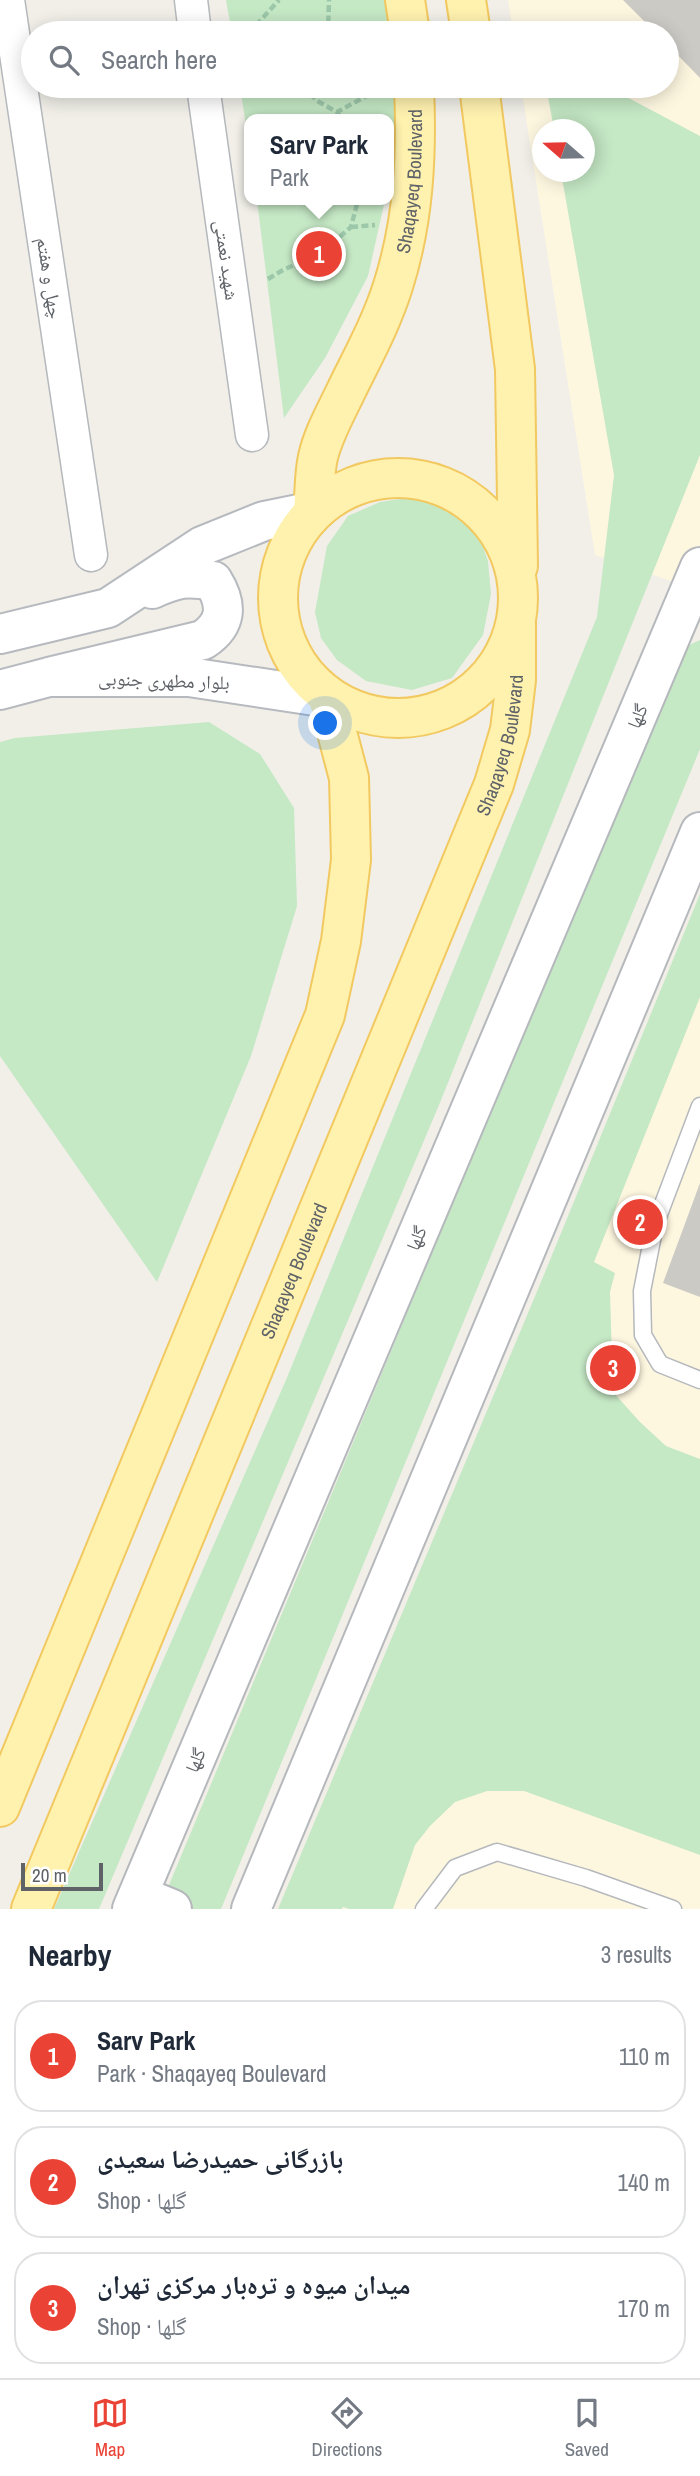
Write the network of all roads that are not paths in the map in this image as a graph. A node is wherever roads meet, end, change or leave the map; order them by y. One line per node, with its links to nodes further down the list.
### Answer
1 (8, 0): 8 (street, چهل و هفتم)
2 (191, 0): 5 (street)
3 (405, 0): 6 (main road)
4 (466, 0): 7 (main road)
5 (194, 21)
6 (408, 21)
7 (469, 21)
8 (21, 87)
9 (23, 98): 15 (street, چهل و هفتم)
10 (205, 98): 13 (street, شهید نعمتی)
11 (403, 98): 14 (main road, Shaqayeq Boulevard)
12 (481, 98): 17 (main road, Shaqayeq Boulevard)
13 (252, 435)
14 (313, 511): 17 (main road); 18 (street); 22 (main road)
15 (91, 555)
16 (696, 590): 27 (street, گلها)
17 (517, 606): 22 (main road); 28 (main road, Shaqayeq Boulevard)
18 (108, 608): 19 (street); 20 (street)
19 (0, 634)
20 (49, 677): 21 (street, بلوار مطهری جنوبی); 22 (street, بلوار مطهری جنوبی)
21 (0, 690)
22 (328, 698): 26 (main road)
23 (700, 832): 29 (street)
24 (700, 1106): 25 (lane)
25 (700, 1380)
26 (0, 1807)
27 (147, 1904)
28 (32, 1909)
29 (251, 1909)
30 (424, 1909): 31 (lane)
31 (673, 1909)

